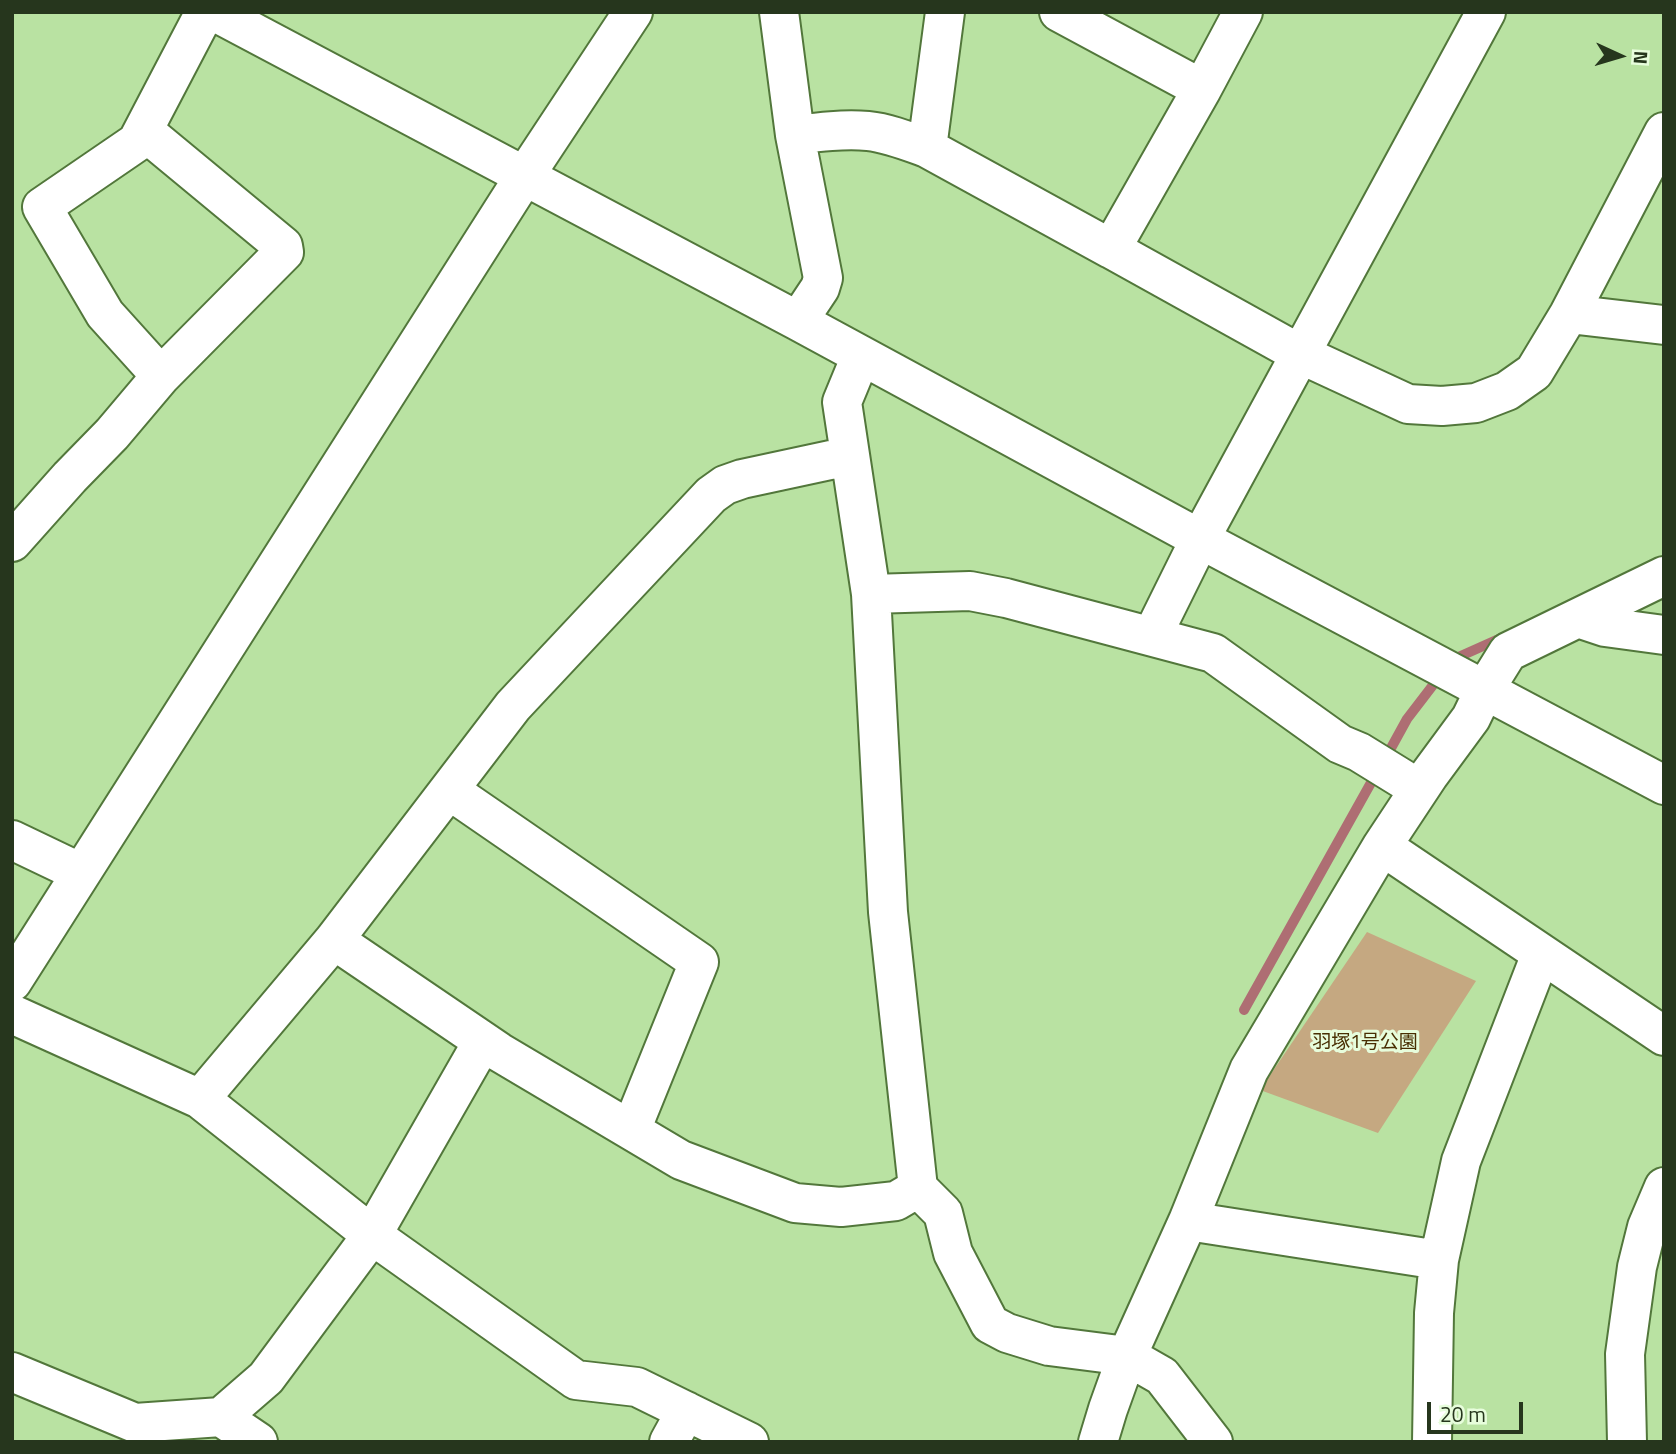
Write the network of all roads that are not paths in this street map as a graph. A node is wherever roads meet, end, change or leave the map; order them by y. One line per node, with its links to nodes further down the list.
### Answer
1 (205, 12): 10 (street)
2 (215, 12): 14 (street)
3 (634, 12): 14 (street)
4 (779, 12): 12 (street)
5 (945, 12): 13 (street)
6 (1059, 12): 9 (street)
7 (1243, 12): 9 (street)
8 (1486, 12): 19 (street)
9 (1202, 89): 15 (street)
10 (144, 131): 21 (street); 21 (street)
11 (1664, 132): 16 (street)
12 (795, 135): 13 (street); 17 (street)
13 (927, 148): 15 (street)
14 (524, 177): 17 (street); 36 (street)
15 (1111, 249): 19 (street)
16 (1569, 314): 18 (street); 19 (street)
17 (798, 321): 20 (street)
18 (1664, 324)
19 (1300, 354): 23 (street)
20 (861, 356): 22 (street); 23 (street)
21 (161, 376): 24 (street)
22 (849, 456): 26 (street); 33 (street)
23 (1200, 538): 29 (street); 30 (street)
24 (12, 542)
25 (1664, 576): 27 (street)
26 (871, 594): 29 (street); 46 (street)
27 (1578, 618): 28 (street); 30 (street)
28 (1664, 635)
29 (1152, 636): 32 (street)
30 (1485, 689): 31 (street); 32 (street)
31 (1664, 785)
32 (1419, 789): 35 (street)
33 (449, 790): 37 (street); 44 (street)
34 (12, 841): 36 (street)
35 (1382, 846): 38 (street); 47 (street)
36 (81, 873): 39 (street)
37 (334, 940): 42 (street); 43 (street)
38 (1541, 954): 41 (street); 49 (street)
39 (12, 982)
40 (12, 1014): 43 (street)
41 (1664, 1036)
42 (482, 1041): 44 (street); 48 (street)
43 (200, 1099): 48 (street)
44 (631, 1130): 46 (street)
45 (1664, 1187): 60 (street)
46 (918, 1188): 50 (street)
47 (1188, 1221): 49 (street); 50 (street)
48 (372, 1235): 52 (street); 53 (street)
49 (1439, 1260): 59 (street)
50 (1127, 1356): 57 (street); 58 (street)
51 (12, 1372): 54 (street)
52 (221, 1417): 54 (street); 55 (street)
53 (678, 1427): 56 (street)
54 (132, 1432)
55 (258, 1442)
56 (749, 1442)
57 (1098, 1442)
58 (1213, 1442)
59 (1432, 1442)
60 (1627, 1442)

